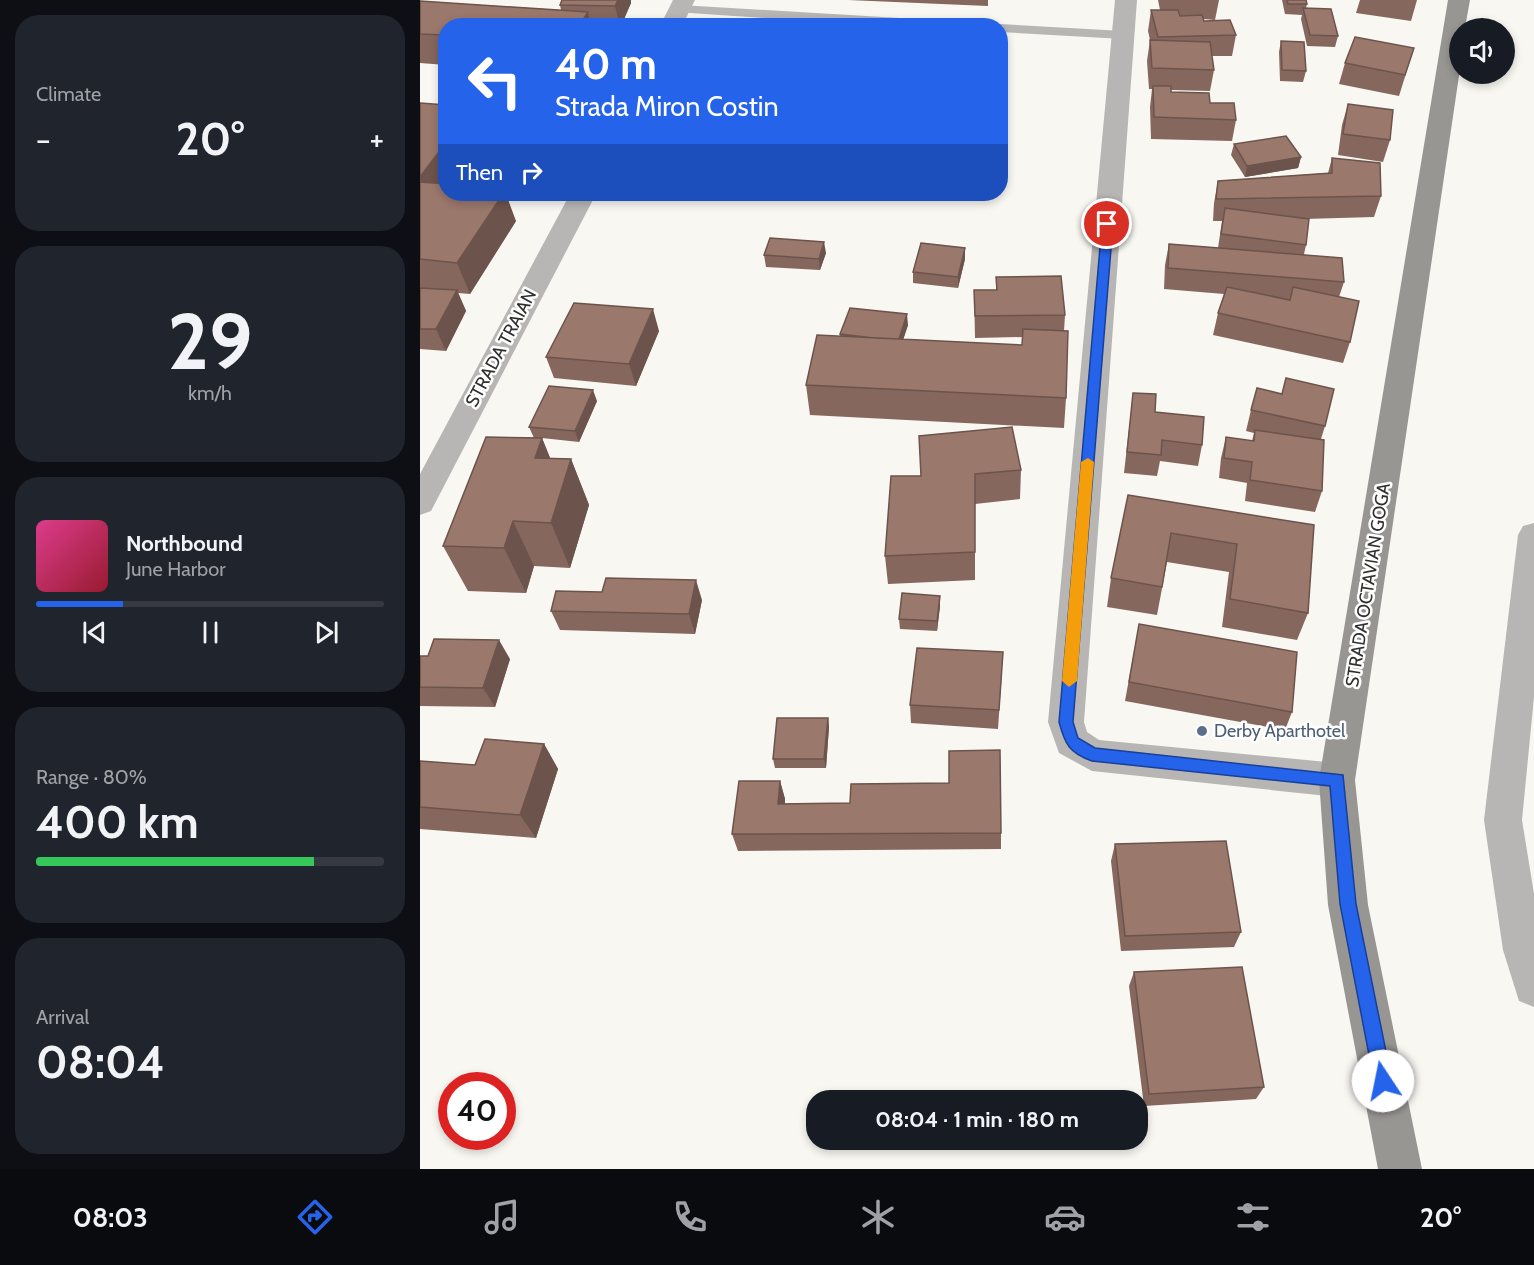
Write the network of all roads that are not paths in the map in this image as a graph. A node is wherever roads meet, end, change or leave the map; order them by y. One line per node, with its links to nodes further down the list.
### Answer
1 (1126, 0): 6 (street)
2 (1459, 0): 10 (street, STRADA OCTAVIAN GOGA)
3 (678, 12): 4 (lane)
4 (801, 18)
5 (1008, 28): 6 (lane)
6 (1123, 35): 10 (street)
7 (579, 201): 8 (street, STRADA TRAIAN)
8 (420, 503)
9 (1534, 535): 11 (street)
10 (1337, 780): 12 (street, STRADA OCTAVIAN GOGA)
11 (1534, 986)
12 (1400, 1169)

